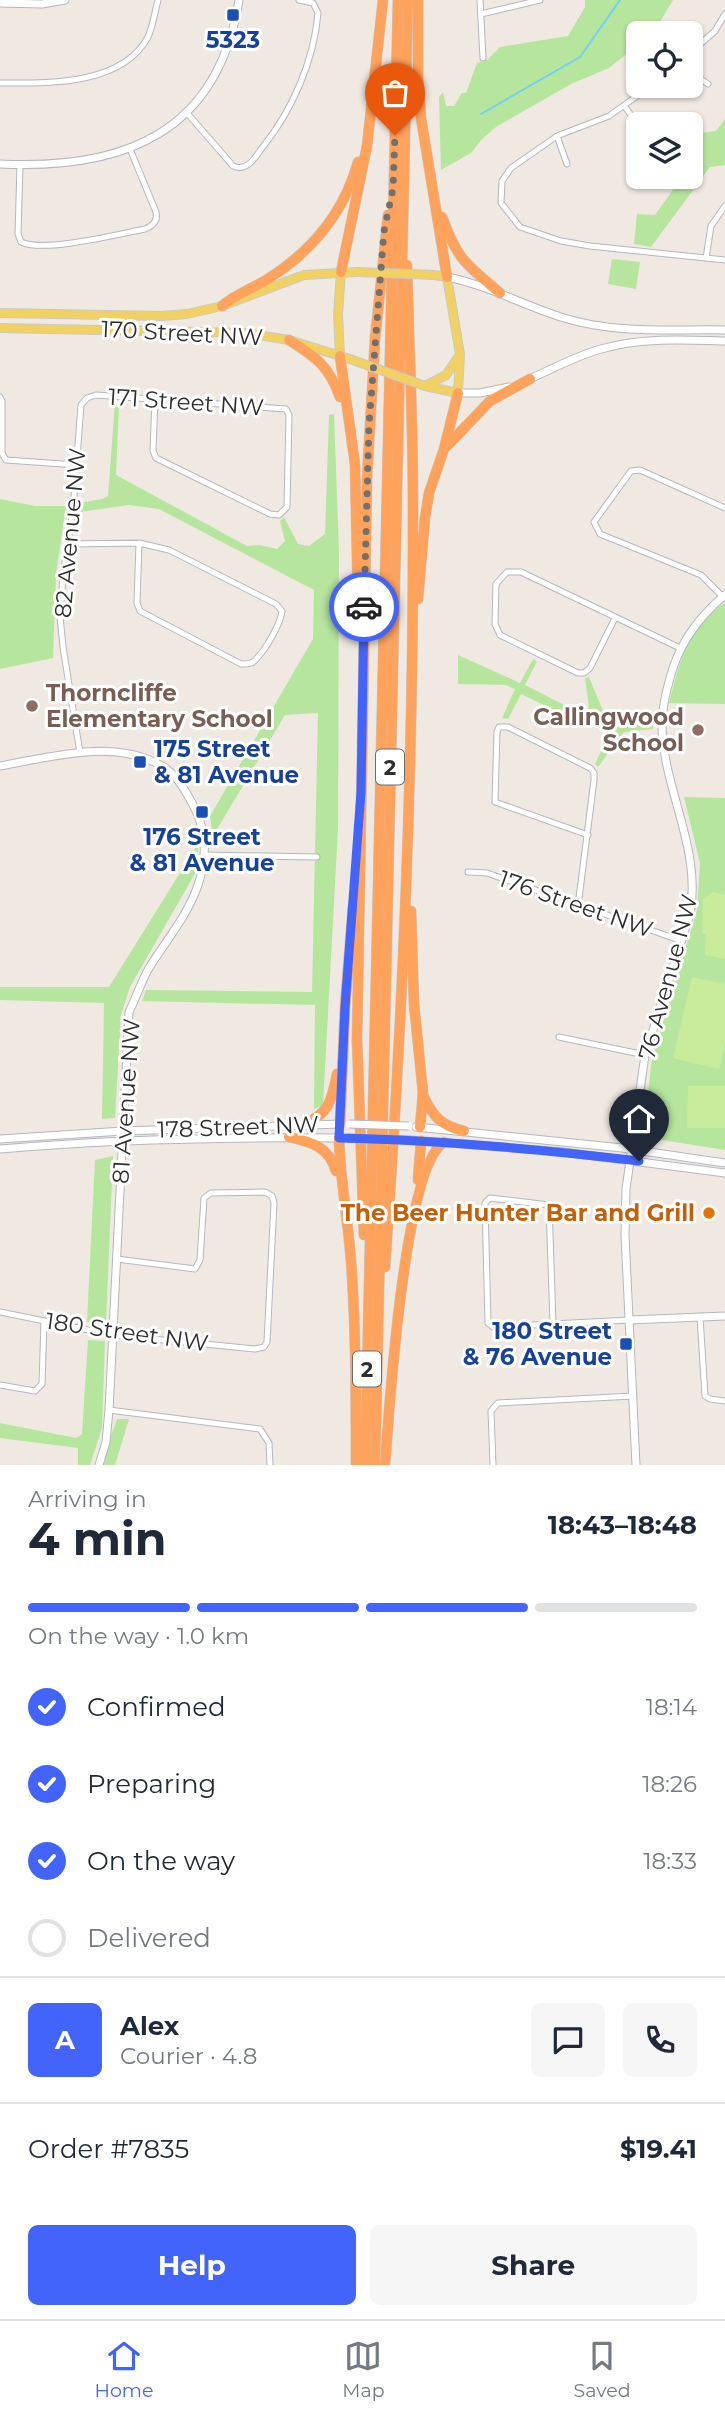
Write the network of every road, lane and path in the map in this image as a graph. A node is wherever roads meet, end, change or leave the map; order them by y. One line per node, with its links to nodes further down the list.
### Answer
1 (65, 0): 11 (street)
2 (158, 0): 17 (street)
3 (239, 0): 23 (street)
4 (299, 0): 23 (street)
5 (383, 0): 20 (highway)
6 (398, 0): 29 (highway, 2)
7 (408, 0): 32 (highway, 2)
8 (418, 0): 30 (highway)
9 (480, 0): 12 (street)
10 (540, 0): 12 (street)
11 (0, 3)
12 (481, 14): 15 (street)
13 (725, 14): 14 (street)
14 (703, 42)
15 (483, 58)
16 (703, 80): 18 (street)
17 (0, 83)
18 (708, 84)
19 (636, 98): 21 (street)
20 (373, 100): 35 (highway); 38 (highway)
21 (625, 107): 22 (street); 24 (street)
22 (629, 112)
23 (187, 113): 25 (street)
24 (557, 136): 27 (street); 33 (street)
25 (130, 149): 28 (street); 28 (street)
26 (0, 164): 28 (street)
27 (567, 164)
28 (20, 165)
29 (393, 189): 60 (highway); 96 (highway, 2)
30 (434, 202): 36 (highway); 37 (highway)
31 (725, 206): 33 (street)
32 (402, 210): 62 (highway); 102 (highway, 2)
33 (706, 258): 34 (street)
34 (725, 260)
35 (341, 272): 36 (main road, 170 Street NW, bridge); 38 (main road, 170 Street NW); 45 (main road)
36 (447, 277): 37 (street, 170 Street NW); 44 (main road)
37 (500, 293): 41 (street, 170 Street NW)
38 (222, 306): 39 (main road, 170 Street NW)
39 (0, 313)
40 (0, 328): 42 (main road, 170 Street NW)
41 (725, 330)
42 (289, 340): 45 (main road, 170 Street NW); 52 (highway)
43 (725, 341): 46 (street, 170 Street NW)
44 (460, 354): 47 (main road); 48 (main road)
45 (345, 357): 47 (main road, 170 Street NW, bridge); 52 (highway)
46 (530, 379): 48 (street, 170 Street NW); 53 (highway)
47 (425, 386): 48 (main road, 170 Street NW)
48 (458, 393): 53 (highway)
49 (0, 397): 54 (street)
50 (87, 398): 51 (street, 171 Street NW); 54 (street, 82 Avenue NW)
51 (155, 398): 51 (street, 171 Street NW)
52 (348, 424): 60 (highway)
53 (444, 449): 62 (highway)
54 (77, 465): 57 (street, 82 Avenue NW)
55 (725, 508): 58 (street)
56 (139, 543): 56 (street); 57 (street)
57 (68, 544): 63 (street, 82 Avenue NW)
58 (724, 596): 61 (street, 76 Avenue NW)
59 (615, 618): 59 (street); 61 (street)
60 (363, 646): 65 (highway)
61 (680, 648): 72 (street, 76 Avenue NW)
62 (412, 665): 66 (highway)
63 (80, 753): 64 (street); 68 (street, 81 Avenue NW)
64 (0, 766)
65 (361, 792): 74 (highway); 96 (highway)
66 (409, 813): 76 (highway); 102 (highway)
67 (587, 835): 67 (street); 71 (street)
68 (205, 855): 69 (street); 80 (street, 81 Avenue NW)
69 (317, 857)
70 (468, 872): 71 (street, 176 Street NW)
71 (578, 906): 72 (street, 176 Street NW)
72 (682, 941): 75 (street, 76 Avenue NW)
73 (559, 1037): 75 (street)
74 (343, 1039): 77 (highway); 78 (highway)
75 (645, 1055): 89 (street, 76 Avenue NW)
76 (423, 1093): 79 (highway); 81 (highway)
77 (304, 1124): 78 (street, 178 Street NW); 80 (street, 178 Street NW)
78 (344, 1124): 79 (street, 178 Street NW, bridge); 83 (street)
79 (415, 1127): 81 (street, 178 Street NW); 86 (street)
80 (123, 1130): 84 (street, 178 Street NW); 85 (street, 81 Avenue NW)
81 (464, 1130): 89 (street, 178 Street NW)
82 (289, 1137): 83 (street, 178 Street NW); 85 (street, 178 Street NW); 93 (highway)
83 (343, 1138): 86 (street, 178 Street NW, bridge); 93 (highway)
84 (0, 1139)
85 (123, 1140): 88 (street, 178 Street NW); 95 (street, 81 Avenue NW)
86 (415, 1140): 87 (street, 178 Street NW); 94 (highway)
87 (444, 1142): 90 (street, 178 Street NW); 94 (highway)
88 (0, 1149)
89 (631, 1149): 90 (street, 76 Avenue NW); 91 (street, 178 Street NW)
90 (630, 1160): 92 (street, 178 Street NW); 100 (street, 76 Avenue NW)
91 (725, 1163)
92 (725, 1173)
93 (342, 1190): 111 (highway)
94 (414, 1215): 114 (highway)
95 (117, 1259): 104 (street, 81 Avenue NW); 104 (street, 180 Street NW)
96 (369, 1273): 112 (highway, 2)
97 (0, 1312): 101 (street, 180 Street NW)
98 (725, 1316): 99 (street)
99 (700, 1317): 100 (street); 107 (street)
100 (630, 1320): 103 (street); 106 (street, 76 Avenue NW)
101 (44, 1321): 104 (street, 180 Street NW); 105 (street)
102 (378, 1323): 113 (highway, 2)
103 (553, 1324): 103 (street)
104 (113, 1335): 108 (street, 81 Avenue NW)
105 (0, 1385)
106 (633, 1396): 115 (street); 116 (street, 76 Avenue NW)
107 (725, 1401)
108 (109, 1410): 109 (street, 81 Avenue NW); 110 (street)
109 (99, 1465)
110 (270, 1465)
111 (356, 1465)
112 (365, 1465)
113 (375, 1465)
114 (385, 1465)
115 (493, 1465)
116 (636, 1465)

